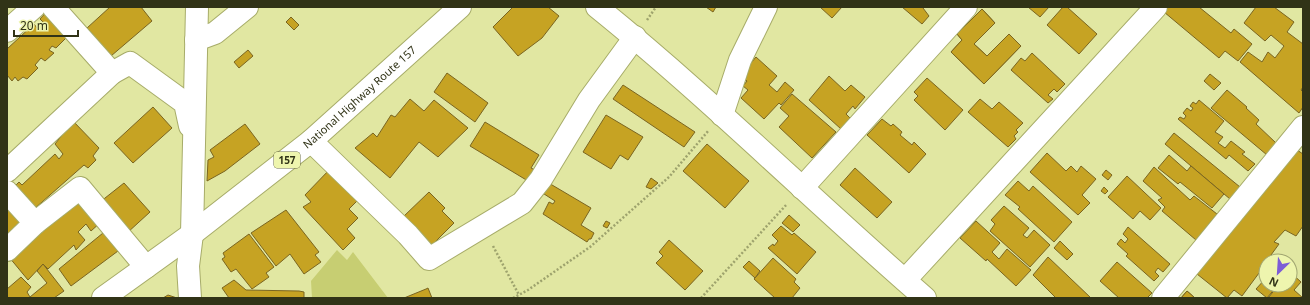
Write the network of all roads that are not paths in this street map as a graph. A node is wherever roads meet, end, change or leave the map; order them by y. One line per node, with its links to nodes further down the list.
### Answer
1 (34, 7): 10 (main road)
2 (53, 7): 13 (main road)
3 (197, 7): 12 (main road)
4 (247, 7): 12 (main road)
5 (460, 7): 16 (main road, National Highway Route 157 / 157)
6 (597, 7): 11 (main road)
7 (766, 7): 14 (main road)
8 (966, 7): 19 (main road)
9 (1156, 7): 25 (main road)
10 (7, 31)
11 (635, 37): 14 (main road); 16 (main road)
12 (196, 40): 17 (main road)
13 (112, 73): 17 (main road); 18 (main road)
14 (722, 114): 19 (main road)
15 (1303, 127): 29 (main road)
16 (312, 141): 22 (main road, National Highway Route 157 / 157)
17 (194, 151): 22 (main road)
18 (7, 171)
19 (802, 188): 25 (main road)
20 (7, 192): 21 (main road)
21 (35, 223): 23 (main road); 24 (main road)
22 (192, 234): 24 (main road, National Highway Route 157 / 157); 27 (main road)
23 (7, 250)
24 (146, 267): 26 (main road, National Highway Route 157 / 157)
25 (905, 280): 28 (main road)
26 (103, 298)
27 (190, 298)
28 (925, 298)
29 (1163, 298)

